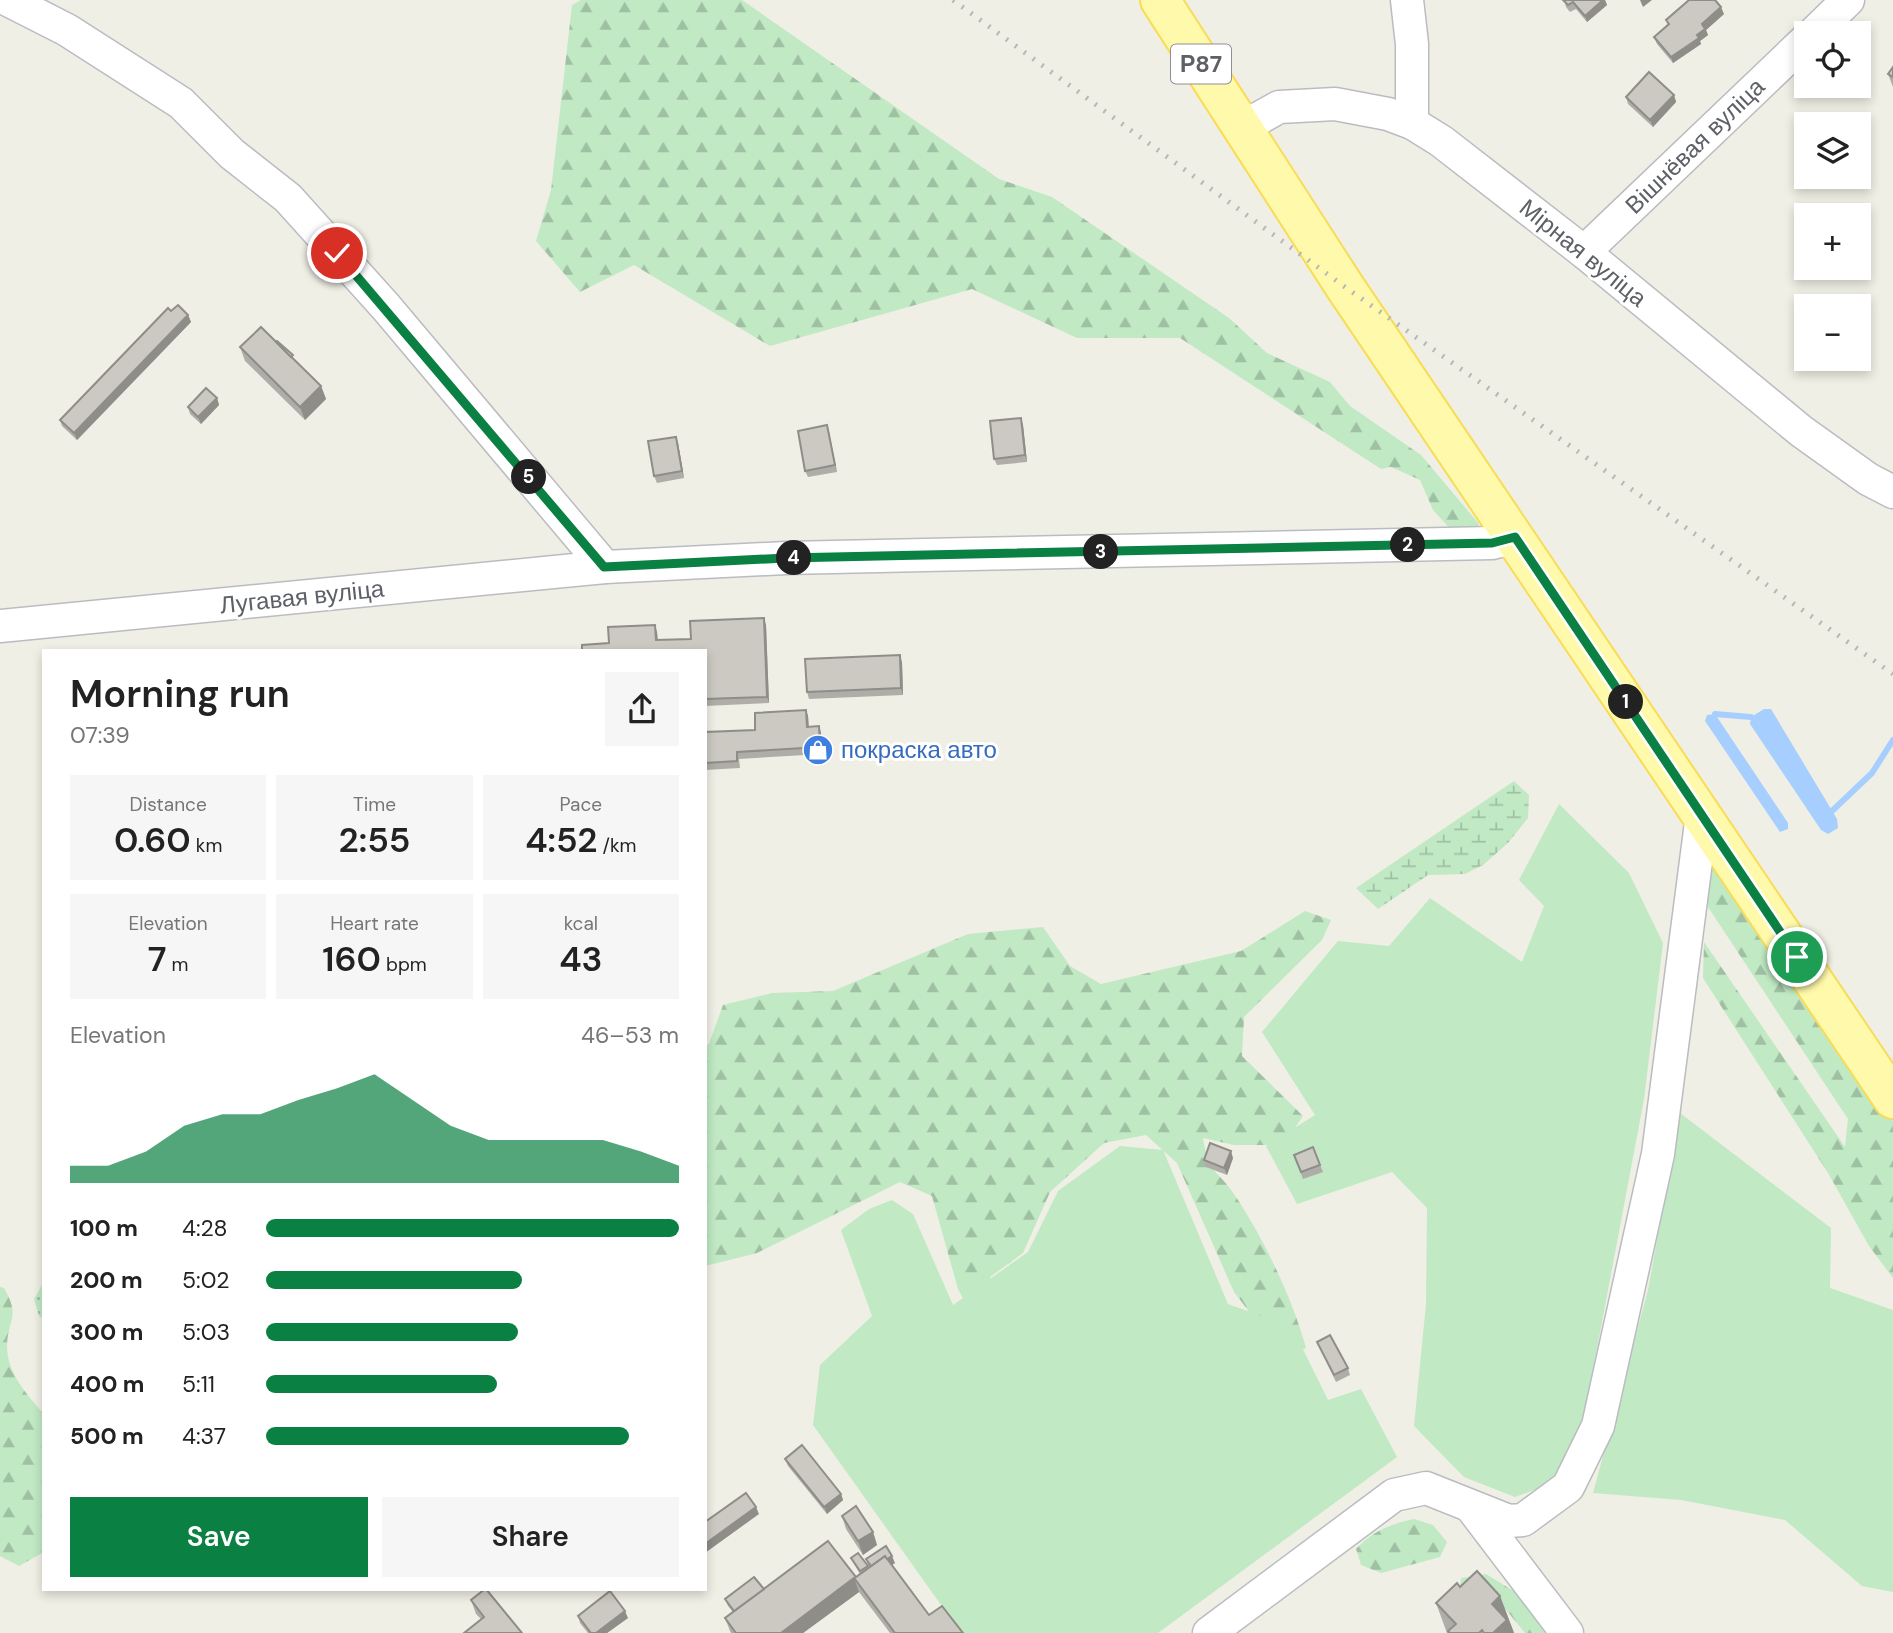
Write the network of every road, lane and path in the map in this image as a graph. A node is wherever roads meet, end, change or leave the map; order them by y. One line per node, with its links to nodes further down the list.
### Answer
1 (8, 0): 12 (street)
2 (1160, 0): 8 (main road, Р87)
3 (1407, 0): 7 (street)
4 (1849, 0): 5 (street)
5 (1827, 21)
6 (1794, 51): 9 (street, Вішнёвая вуліца)
7 (1412, 123): 8 (street, Мірная вуліца); 9 (street, Мірная вуліца)
8 (1243, 127): 11 (main road, Р87)
9 (1584, 252): 10 (street, Мірная вуліца)
10 (1893, 492)
11 (1515, 537): 12 (street, Лугавая вуліца); 14 (main road, Р87)
12 (604, 567): 13 (street, Лугавая вуліца)
13 (0, 626)
14 (1702, 815): 15 (main road, Р87); 17 (street)
15 (1893, 1099)
16 (1469, 1504): 17 (street); 18 (street); 19 (street)
17 (1523, 1520): 18 (street)
18 (1512, 1563): 20 (street)
19 (1209, 1633)
20 (1567, 1633)

